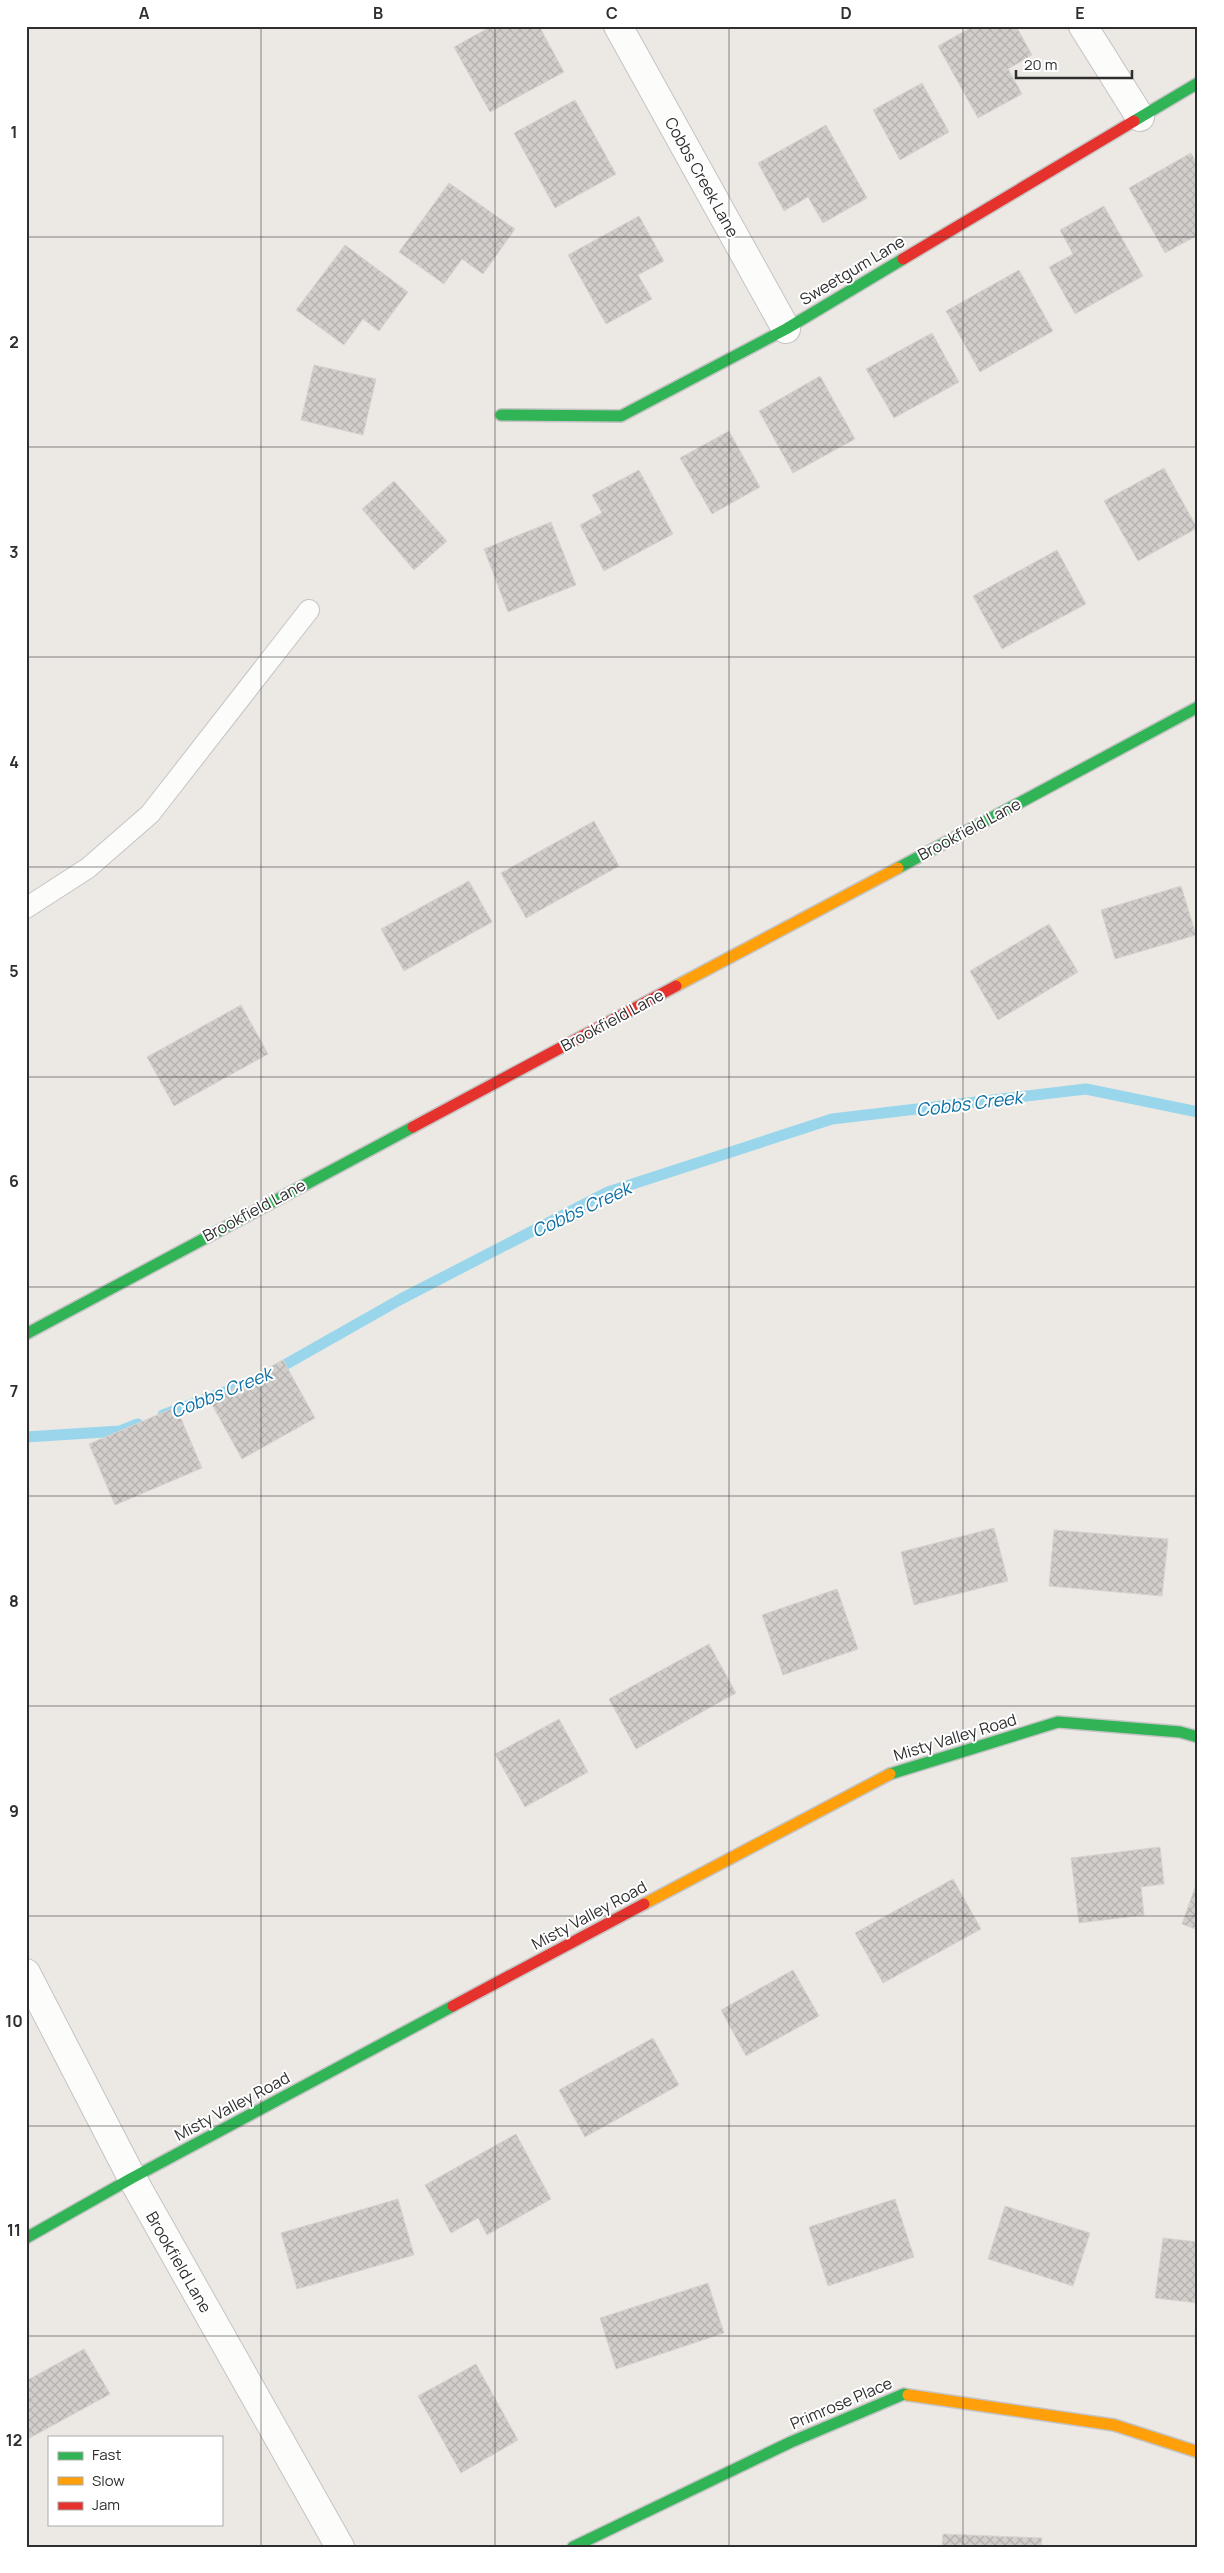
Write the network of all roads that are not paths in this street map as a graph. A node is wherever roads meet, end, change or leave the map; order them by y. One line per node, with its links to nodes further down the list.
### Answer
1 (618, 26): 5 (street, Cobbs Creek Lane)
2 (1083, 26): 4 (street)
3 (1198, 83): 4 (street, Sweetgum Lane)
4 (1140, 117): 5 (street, Sweetgum Lane)
5 (786, 328): 6 (street, Sweetgum Lane)
6 (501, 415)
7 (309, 610): 9 (lane)
8 (1198, 707): 10 (street, Brookfield Lane)
9 (26, 908)
10 (26, 1334)
11 (1198, 1736): 13 (street, Misty Valley Road)
12 (26, 1973): 13 (street, Brookfield Lane)
13 (132, 2178): 14 (street, Misty Valley Road); 16 (street, Brookfield Lane)
14 (26, 2238)
15 (1198, 2452): 17 (street, Primrose Place)
16 (340, 2547)
17 (573, 2547)

